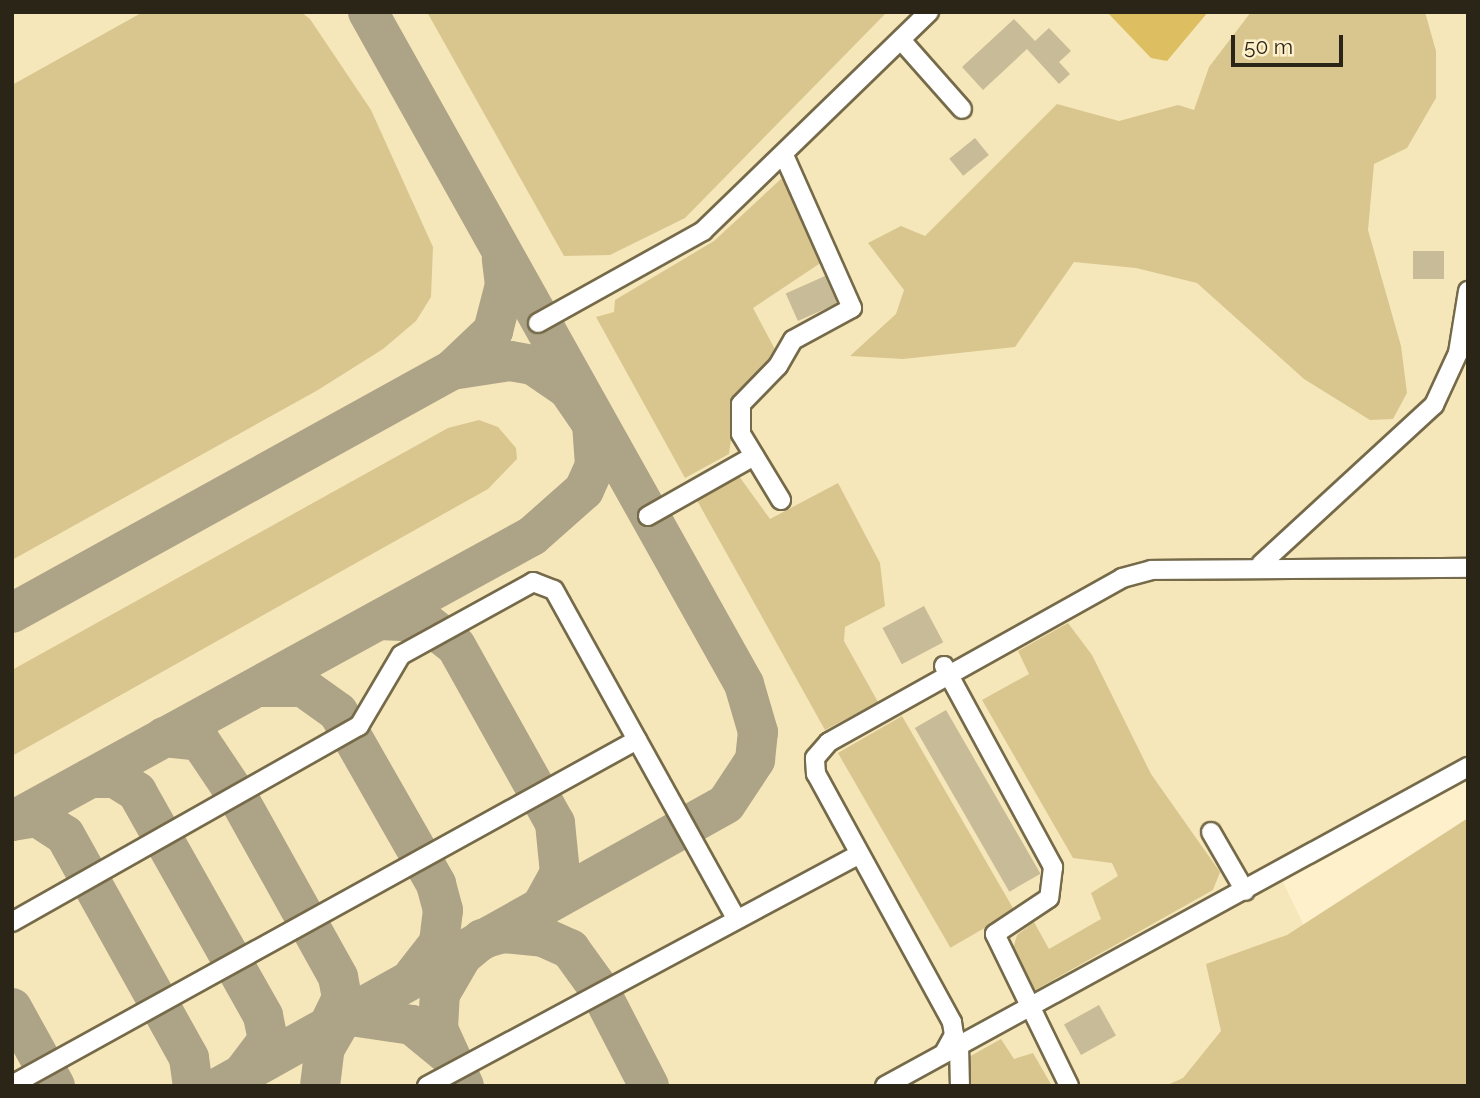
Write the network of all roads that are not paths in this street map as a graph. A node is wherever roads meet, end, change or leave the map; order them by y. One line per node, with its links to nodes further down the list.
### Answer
1 (929, 12): 2 (street)
2 (901, 40): 3 (street); 4 (street)
3 (962, 110)
4 (785, 155): 6 (street); 7 (street)
5 (1468, 291): 10 (street)
6 (538, 323)
7 (754, 456): 8 (street); 9 (street)
8 (781, 500)
9 (648, 516)
10 (1261, 564): 11 (street); 12 (street)
11 (1468, 568)
12 (948, 671): 16 (street); 20 (street)
13 (637, 740): 18 (street); 19 (street); 22 (street)
14 (1468, 767): 17 (street)
15 (1211, 832): 17 (street)
16 (859, 854): 18 (street); 21 (street)
17 (1245, 891): 20 (street)
18 (735, 917): 23 (street)
19 (12, 922)
20 (1027, 1011): 21 (street); 26 (street)
21 (951, 1049): 24 (street); 25 (street)
22 (12, 1085)
23 (427, 1086)
24 (885, 1086)
25 (960, 1086)
26 (1069, 1086)

